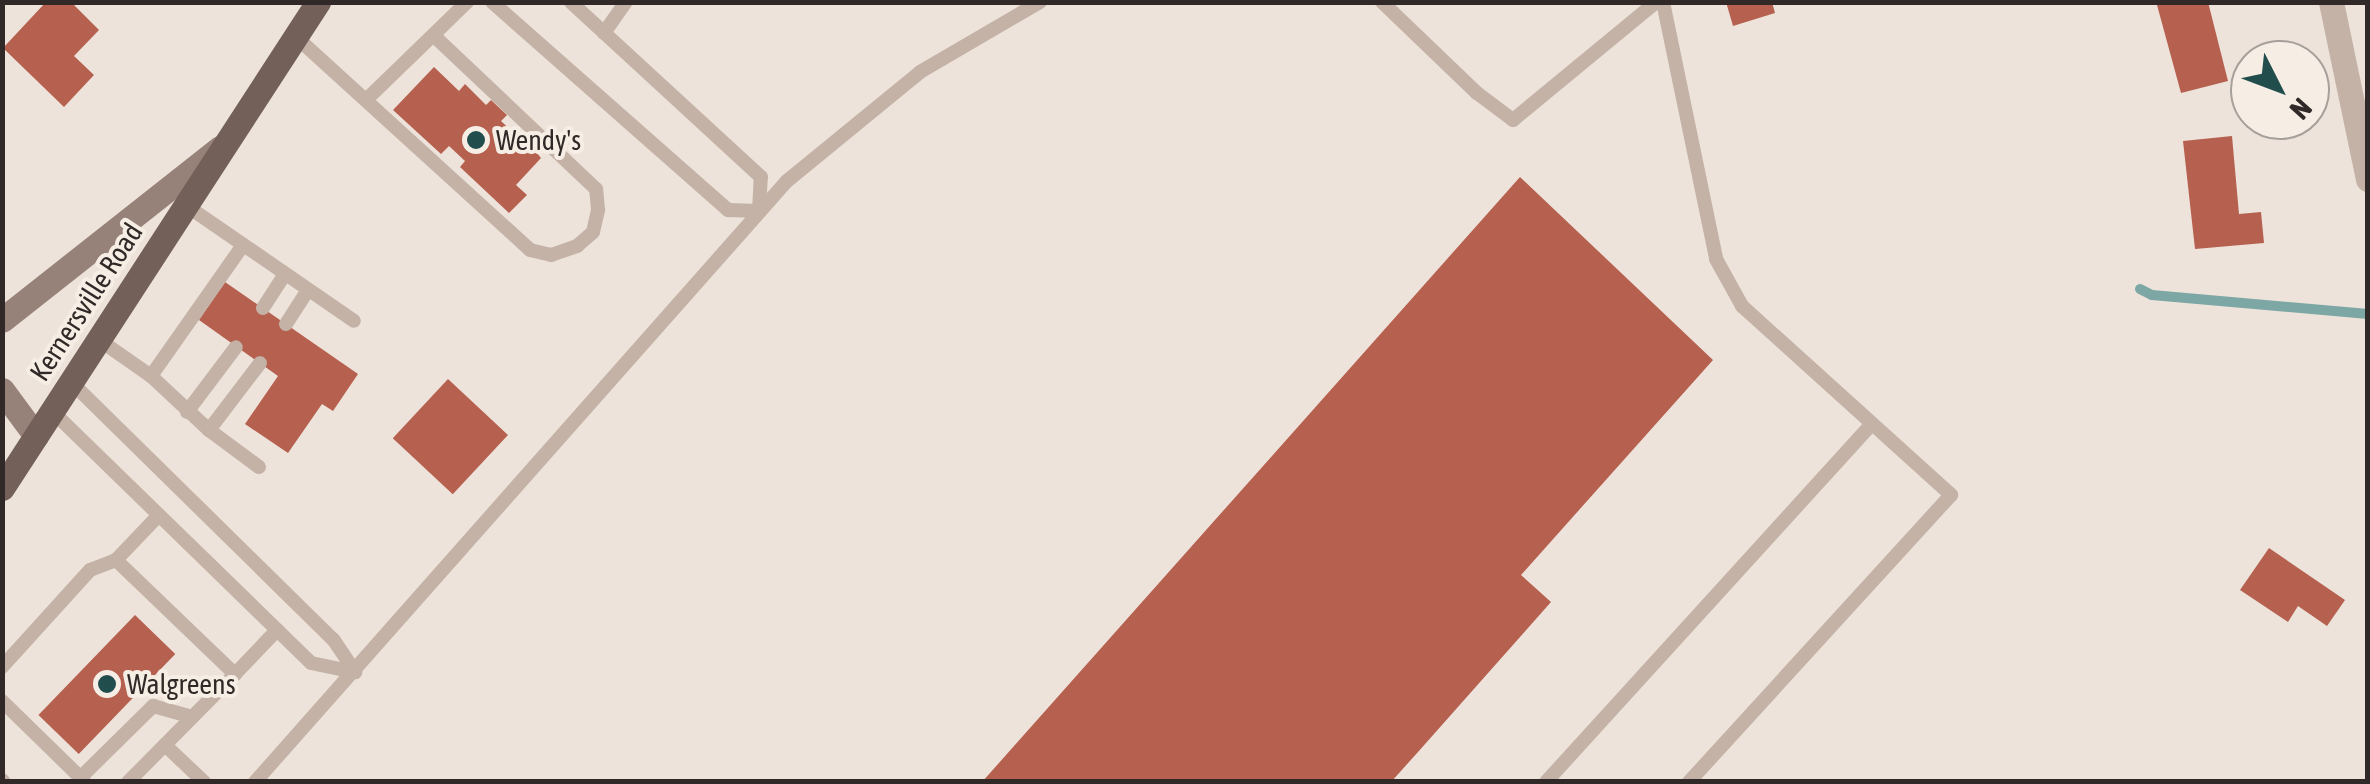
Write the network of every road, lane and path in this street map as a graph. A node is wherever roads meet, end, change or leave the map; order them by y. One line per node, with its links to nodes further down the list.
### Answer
1 (318, 2): 12 (main road, Kernersville Road)
2 (467, 2): 11 (lane)
3 (492, 2): 17 (lane)
4 (571, 2): 10 (lane)
5 (626, 2): 10 (lane)
6 (1040, 2): 17 (lane)
7 (1382, 2): 8 (lane)
8 (1660, 2): 33 (lane)
9 (2332, 2): 15 (street)
10 (604, 33): 17 (lane)
11 (434, 35): 13 (lane); 13 (lane)
12 (295, 36): 13 (lane); 14 (main road, Kernersville Road)
13 (368, 98)
14 (220, 148): 16 (main road, Kernersville Road); 22 (main road)
15 (2368, 178)
16 (184, 204): 18 (lane); 25 (main road, Kernersville Road)
17 (759, 211): 42 (lane)
18 (243, 245): 19 (lane); 28 (lane)
19 (285, 274): 20 (lane); 21 (lane)
20 (308, 290): 23 (lane); 24 (lane)
21 (263, 308)
22 (7, 311)
23 (354, 321)
24 (286, 324)
25 (98, 340): 28 (lane); 29 (main road, Kernersville Road)
26 (236, 347): 32 (lane)
27 (260, 363): 34 (lane)
28 (152, 376): 32 (lane)
29 (70, 381): 31 (main road, Kernersville Road); 42 (lane)
30 (2, 390): 35 (main road)
31 (52, 411): 35 (main road, Kernersville Road); 38 (lane)
32 (188, 412): 34 (lane)
33 (1872, 424): 51 (lane); 52 (lane)
34 (209, 430): 36 (lane)
35 (36, 436): 37 (main road, Kernersville Road)
36 (259, 467)
37 (2, 488)
38 (158, 515): 39 (lane); 40 (lane)
39 (116, 560): 41 (lane); 43 (lane)
40 (277, 630): 42 (lane); 43 (lane)
41 (2, 667)
42 (355, 672): 50 (lane)
43 (234, 674): 45 (lane)
44 (2, 701): 47 (lane)
45 (194, 717): 46 (lane); 47 (lane)
46 (166, 744): 48 (lane); 49 (lane)
47 (82, 780)
48 (128, 782)
49 (204, 782)
50 (255, 782)
51 (1546, 782)
52 (1689, 782)

